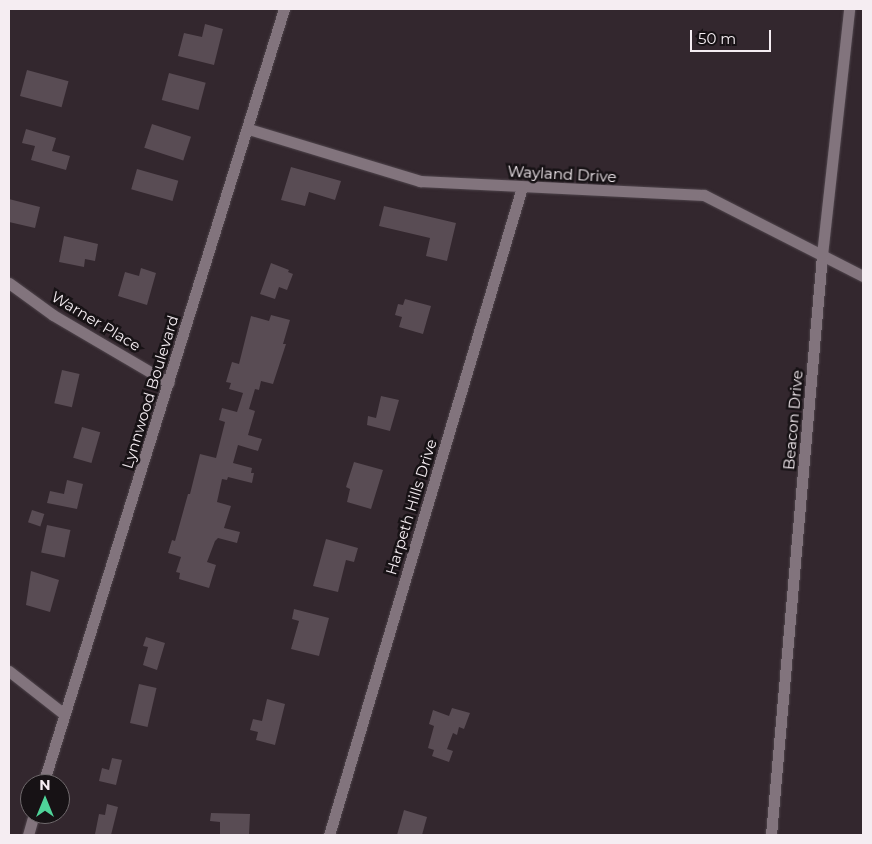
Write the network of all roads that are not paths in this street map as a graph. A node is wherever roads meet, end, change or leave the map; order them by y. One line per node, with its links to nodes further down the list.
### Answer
1 (284, 9): 3 (street, Lynnwood Boulevard)
2 (849, 9): 5 (street, Beacon Drive)
3 (248, 128): 4 (street, Wayland Drive); 8 (street, Lynnwood Boulevard)
4 (522, 187): 5 (street, Wayland Drive); 12 (street, Harpeth Hills Drive)
5 (822, 255): 6 (street, Wayland Drive); 13 (street, Beacon Drive)
6 (863, 276)
7 (9, 283): 8 (street, Warner Place)
8 (169, 383): 10 (street, Lynnwood Boulevard)
9 (9, 671): 10 (street)
10 (64, 714): 11 (street, Lynnwood Boulevard)
11 (46, 774)
12 (329, 835)
13 (771, 835)

